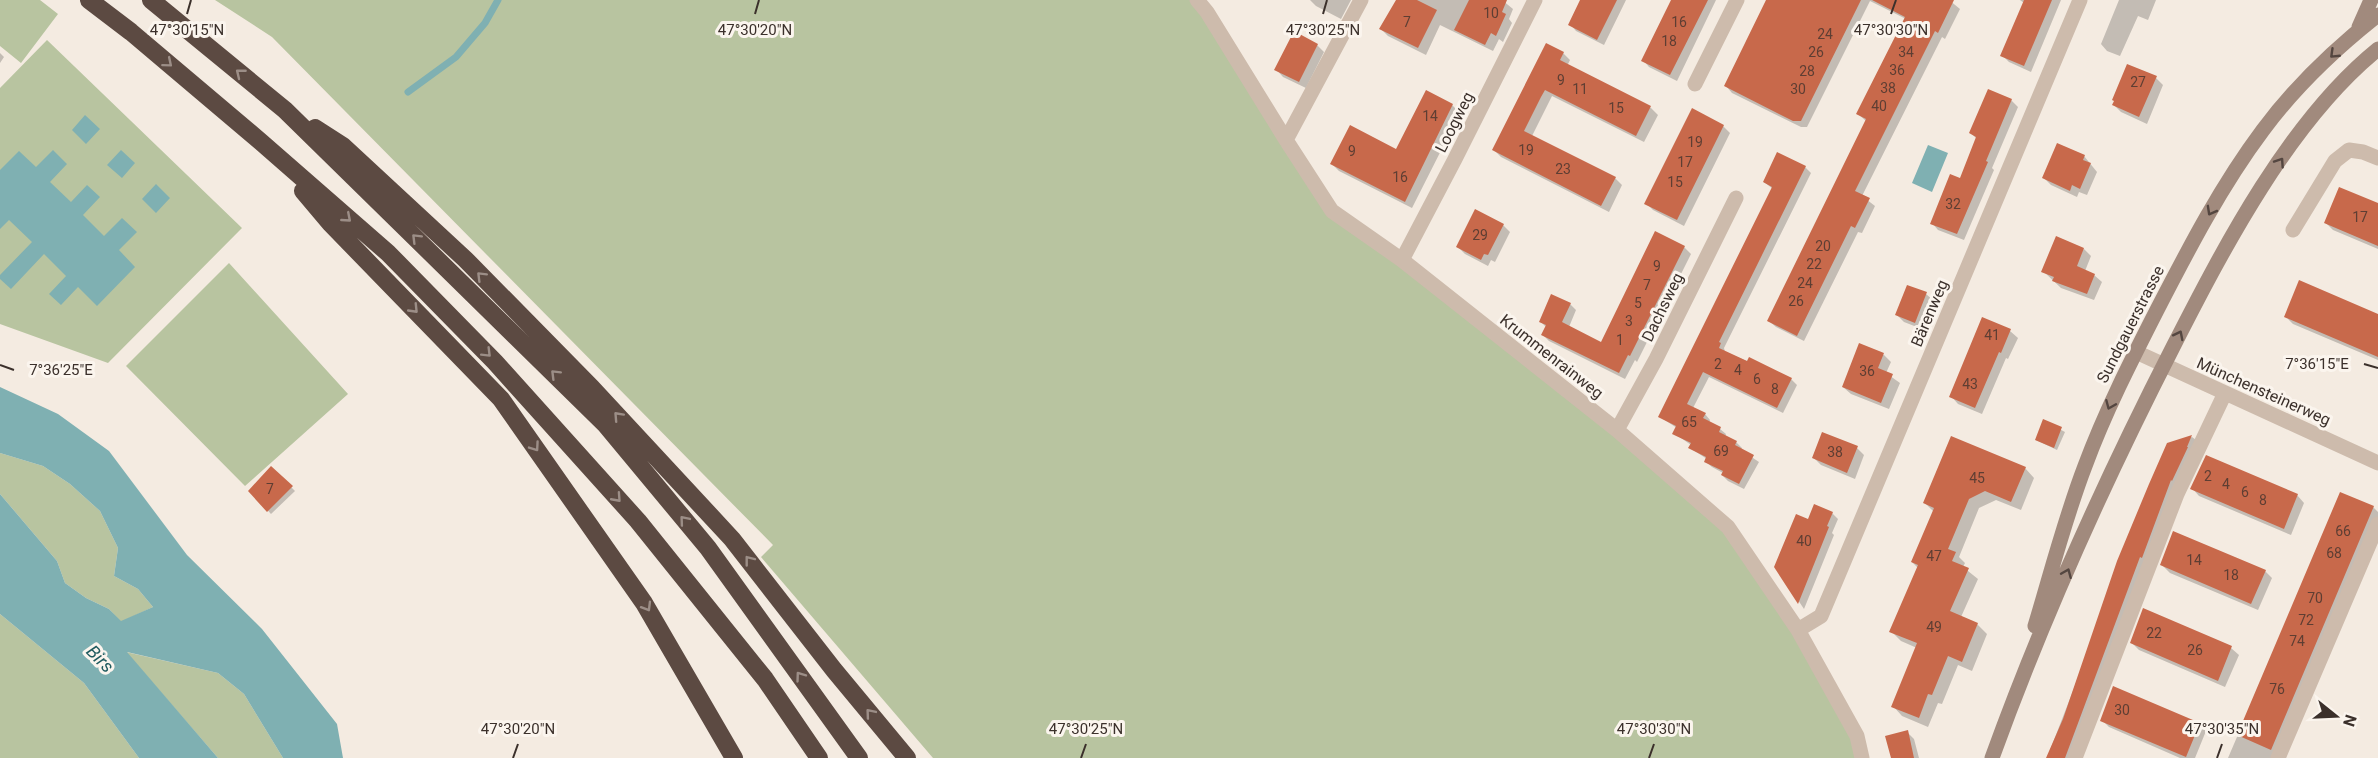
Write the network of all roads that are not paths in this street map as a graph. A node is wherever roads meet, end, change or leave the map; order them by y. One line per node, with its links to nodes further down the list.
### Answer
1 (89, 0): 15 (highway, one-way to 15)
2 (151, 0): 13 (highway, one-way to 2)
3 (1197, 0): 14 (street, Krummenrainweg)
4 (1361, 0): 14 (street)
5 (1536, 0): 19 (street, Loogweg)
6 (1737, 0): 12 (street)
7 (2080, 0): 26 (street, Bärenweg)
8 (2371, 0): 10 (main road)
9 (2378, 15): 10 (main road, Sundgauerstrasse)
10 (2357, 32): 20 (main road, Sundgauerstrasse, one-way to 20)
11 (2378, 49): 21 (main road, Sundgauerstrasse, one-way to 11)
12 (1695, 84)
13 (285, 110): 30 (highway, one-way to 13); 31 (highway, one-way to 13)
14 (1286, 140): 19 (street, Krummenrainweg)
15 (261, 142): 28 (highway, one-way to 28); 29 (highway, one-way to 29)
16 (2378, 158): 18 (street)
17 (1736, 198): 23 (street, Dachsweg)
18 (2293, 230)
19 (1402, 260): 23 (street, Krummenrainweg)
20 (2136, 352): 21 (street, Münchensteinerweg); 27 (main road, Sundgauerstrasse, one-way to 27)
21 (2164, 365): 22 (street, Münchensteinerweg); 27 (main road, Sundgauerstrasse, one-way to 21)
22 (2225, 393): 24 (street, Münchensteinerweg); 34 (street)
23 (1617, 430): 26 (street, Krummenrainweg)
24 (2378, 463)
25 (2378, 524): 35 (street)
26 (1798, 630): 32 (street, Krummenrainweg)
27 (2012, 704): 33 (main road, Sundgauerstrasse)
28 (734, 758)
29 (819, 758)
30 (859, 758)
31 (907, 758)
32 (1862, 758)
33 (1992, 758)
34 (2075, 758)
35 (2278, 758)

